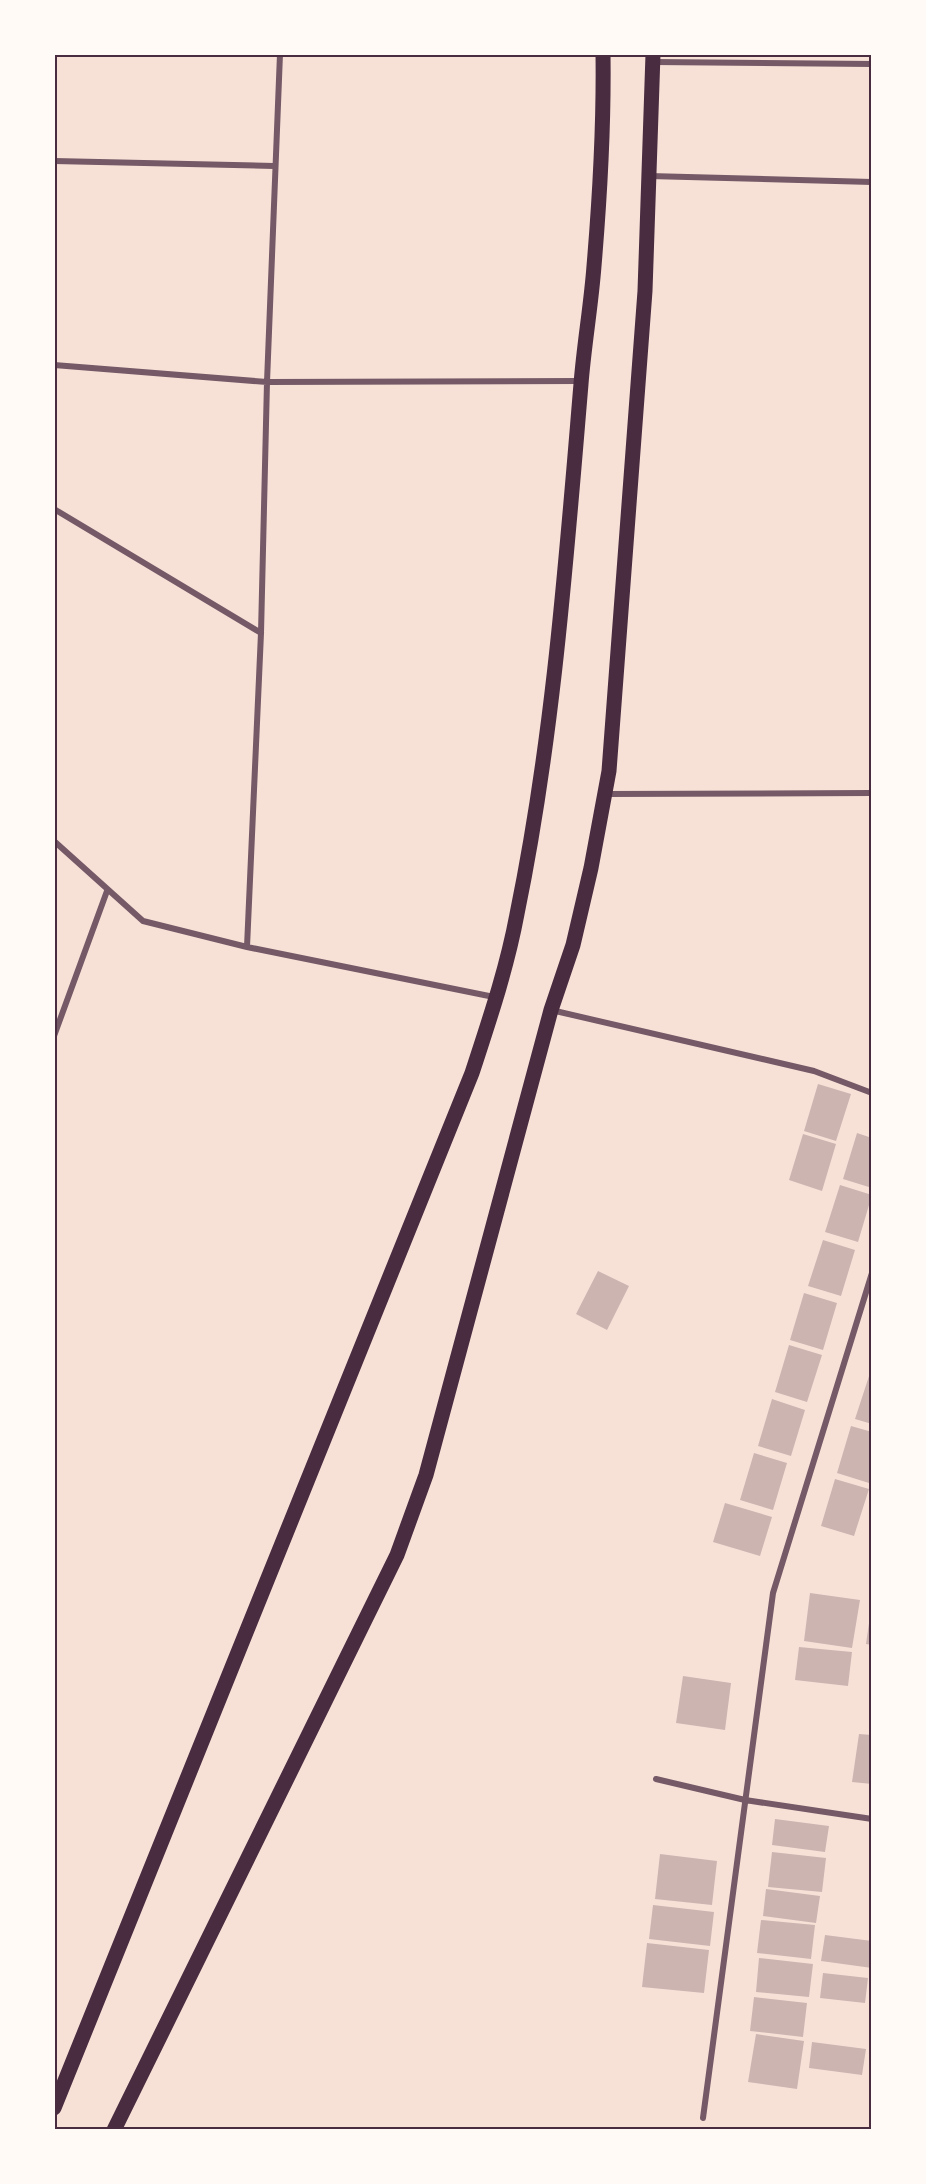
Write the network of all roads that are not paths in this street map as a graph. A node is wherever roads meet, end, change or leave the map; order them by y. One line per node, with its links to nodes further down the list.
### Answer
1 (280, 54): 6 (street)
2 (603, 54): 10 (main road)
3 (653, 58): 4 (street); 7 (main road)
4 (872, 64)
5 (54, 161): 6 (street)
6 (274, 166): 11 (street)
7 (649, 176): 8 (street); 15 (main road)
8 (872, 182)
9 (54, 365): 11 (street)
10 (581, 381): 11 (street); 19 (main road)
11 (267, 382): 13 (street)
12 (54, 509): 13 (street)
13 (261, 633): 18 (street)
14 (872, 793): 15 (street)
15 (604, 794): 20 (main road)
16 (54, 841): 17 (street)
17 (107, 891): 18 (street); 21 (street)
18 (247, 947): 19 (street)
19 (496, 997): 27 (main road)
20 (551, 1010): 22 (street); 29 (main road)
21 (54, 1036)
22 (872, 1093)
23 (872, 1273): 25 (street)
24 (656, 1779): 25 (street)
25 (745, 1800): 26 (street); 28 (street)
26 (872, 1819)
27 (54, 2108)
28 (703, 2118)
29 (114, 2130)

